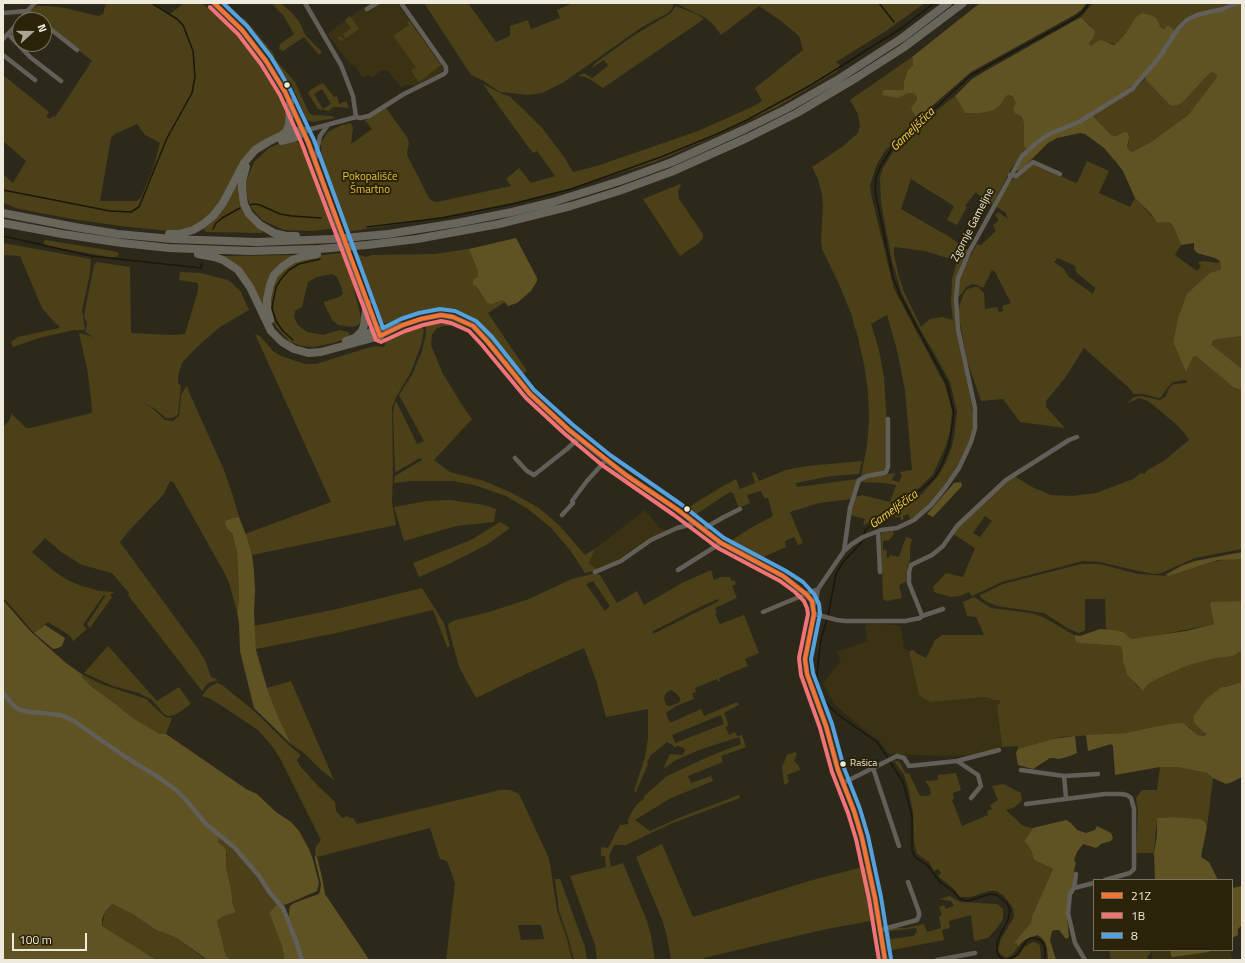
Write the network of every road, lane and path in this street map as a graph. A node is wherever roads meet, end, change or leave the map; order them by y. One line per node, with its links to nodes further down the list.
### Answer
1 (35, 3): 10 (street)
2 (214, 3): 20 (street)
3 (305, 3): 21 (street)
4 (377, 3): 9 (street)
5 (401, 3): 21 (street)
6 (948, 3): 31 (highway)
7 (963, 3): 32 (highway)
8 (1239, 3): 27 (street, Zgornje Gameljne)
9 (368, 9)
10 (27, 11): 11 (street)
11 (3, 13)
12 (12, 30): 14 (street)
13 (52, 30): 16 (street)
14 (8, 34): 15 (street); 19 (street)
15 (3, 39)
16 (77, 50)
17 (3, 55): 18 (street)
18 (35, 80)
19 (60, 81)
20 (290, 102): 23 (street); 24 (highway)
21 (356, 117): 22 (street)
22 (328, 125): 23 (street); 25 (street)
23 (304, 131): 24 (highway); 25 (street); 31 (highway)
24 (280, 136): 30 (highway)
25 (314, 159): 34 (street, bridge)
26 (1060, 174): 27 (street)
27 (1010, 175): 46 (street, Zgornje Gameljne)
28 (3, 213): 30 (highway)
29 (3, 223): 33 (highway)
30 (144, 236): 31 (highway)
31 (314, 240)
32 (351, 247): 33 (highway); 36 (highway)
33 (169, 248): 35 (highway)
34 (367, 303): 35 (street); 36 (highway)
35 (378, 333): 36 (highway); 39 (street, Zgornje Gameljne)
36 (355, 338)
37 (888, 419): 48 (street, Zgornje Gameljne)
38 (1077, 437): 58 (street)
39 (579, 438): 40 (street); 41 (street, Zgornje Gameljne)
40 (515, 458)
41 (606, 460): 43 (street); 44 (street, Zgornje Gameljne)
42 (740, 509): 45 (street)
43 (562, 516)
44 (696, 523): 45 (street, Zgornje Gameljne); 50 (street)
45 (703, 529): 47 (street, Zgornje Gameljne)
46 (878, 531): 48 (street, Zgornje Gameljne); 51 (street)
47 (721, 543): 49 (street); 53 (street, Zgornje Gameljne)
48 (844, 551): 52 (street, Zgornje Gameljne)
49 (678, 570)
50 (595, 572)
51 (880, 572)
52 (818, 590): 53 (street); 54 (street, Zgornje Gameljne)
53 (806, 594): 54 (street, Zgornje Gameljne); 56 (street)
54 (813, 606): 57 (street, Zgornje Gameljne)
55 (943, 609): 58 (street)
56 (763, 612)
57 (814, 614): 58 (street); 66 (street, Zgornje Gameljne)
58 (922, 616)
59 (3, 693): 78 (street)
60 (999, 750): 61 (street)
61 (957, 761): 62 (street); 67 (street)
62 (872, 768): 66 (street); 70 (street)
63 (1021, 770): 65 (street)
64 (1098, 774): 65 (street)
65 (1064, 776): 68 (street)
66 (842, 783): 76 (street, Zgornje Gameljne)
67 (971, 798)
68 (1066, 798): 69 (street); 72 (street)
69 (1026, 804)
70 (899, 846)
71 (1076, 874): 75 (street)
72 (1109, 879)
73 (908, 882): 76 (street)
74 (1093, 883): 75 (street)
75 (1074, 888): 81 (street)
76 (880, 930): 79 (street, Zgornje Gameljne)
77 (975, 952): 80 (street)
78 (302, 960)
79 (885, 960)
80 (937, 960)
81 (1085, 960)

